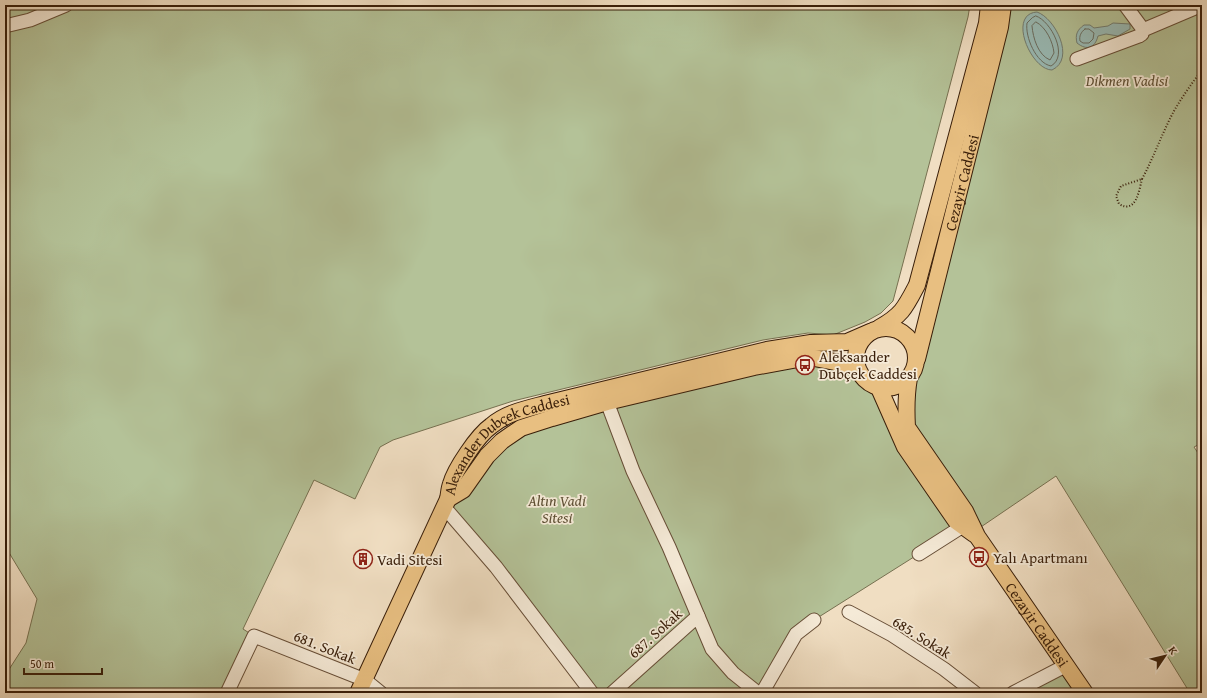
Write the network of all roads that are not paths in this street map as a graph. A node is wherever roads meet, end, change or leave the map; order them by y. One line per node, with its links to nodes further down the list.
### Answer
1 (66, 5): 6 (street)
2 (989, 5): 9 (main road, Cezayir Caddesi)
3 (1004, 5): 10 (main road, Cezayir Caddesi)
4 (1125, 5): 7 (street)
5 (1202, 5): 7 (street)
6 (5, 26)
7 (1143, 30): 8 (street)
8 (1077, 59)
9 (875, 330): 10 (main road); 11 (main road); 16 (main road, Alexander Dubçek Caddesi)
10 (917, 359): 12 (main road)
11 (857, 368): 13 (main road); 14 (main road, Alexander Dubçek Caddesi)
12 (909, 378): 13 (main road); 15 (main road, Cezayir Caddesi)
13 (879, 388): 15 (main road, Cezayir Caddesi)
14 (607, 402): 16 (main road, Alexander Dubçek Caddesi); 20 (street)
15 (917, 452): 17 (main road, Cezayir Caddesi)
16 (447, 504): 23 (main road); 26 (street)
17 (961, 519): 18 (street); 22 (main road, Cezayir Caddesi)
18 (919, 554)
19 (849, 612): 30 (street, 685. Sokak)
20 (698, 616): 27 (street, 687. Sokak); 28 (street, 687. Sokak)
21 (814, 620): 29 (street)
22 (1065, 666): 31 (street); 32 (main road, Cezayir Caddesi)
23 (362, 687): 24 (street, 681. Sokak); 25 (street, 681. Sokak)
24 (227, 693)
25 (380, 693)
26 (592, 693)
27 (612, 693)
28 (758, 693)
29 (762, 693)
30 (975, 693)
31 (1013, 693)
32 (1085, 693)

